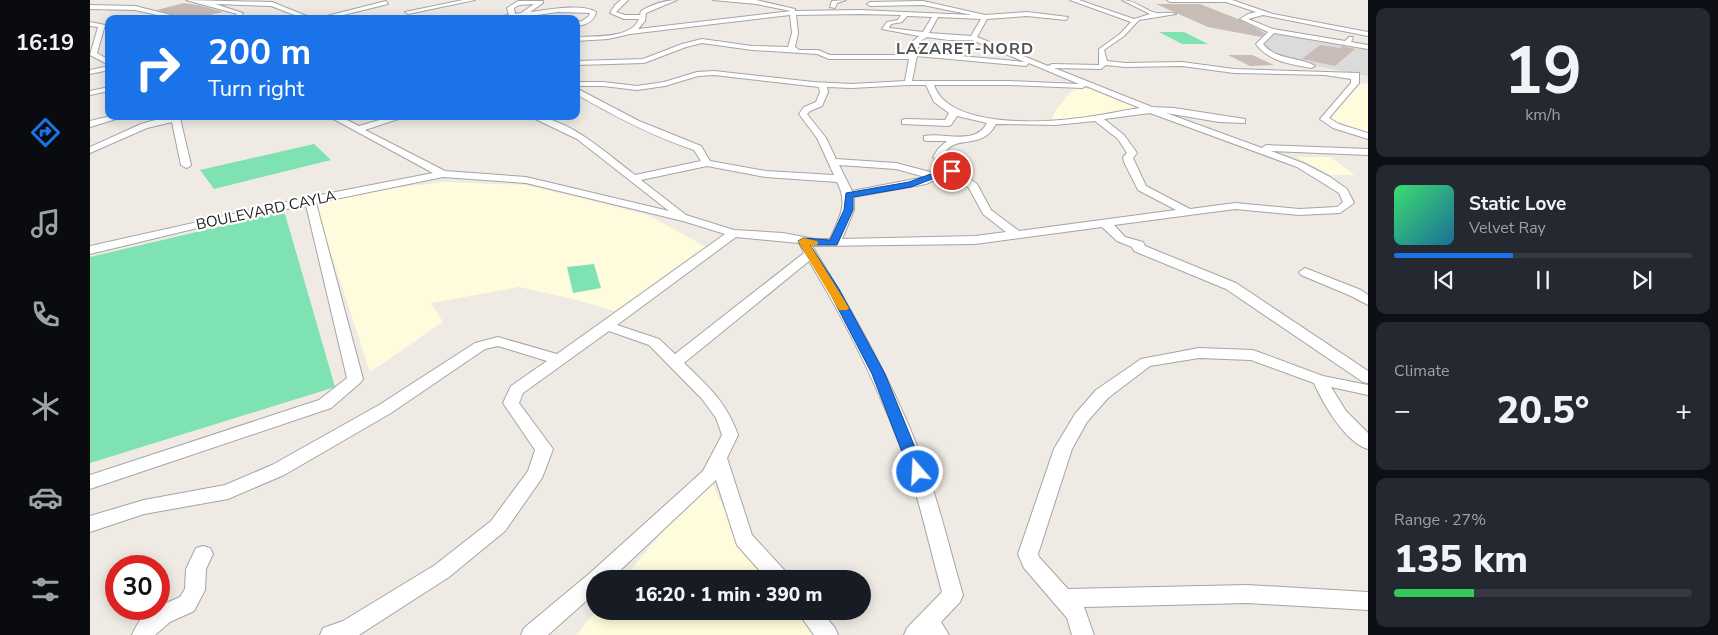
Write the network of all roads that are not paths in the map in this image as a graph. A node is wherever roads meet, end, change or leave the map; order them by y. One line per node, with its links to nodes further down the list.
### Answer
1 (114, 0): 24 (street)
2 (189, 0): 16 (street)
3 (368, 0): 19 (street)
4 (421, 0): 5 (street)
5 (472, 0)
6 (549, 0): 18 (street)
7 (625, 0): 46 (street)
8 (674, 0): 46 (street)
9 (718, 0): 27 (street)
10 (783, 0): 27 (street)
11 (843, 0): 26 (street)
12 (1073, 0): 49 (street)
13 (1125, 0): 45 (street)
14 (1170, 0): 15 (street)
15 (1227, 0): 33 (street)
16 (203, 1): 20 (street); 25 (street)
17 (281, 2): 20 (street)
18 (540, 2): 41 (street); 43 (street)
19 (386, 3): 21 (street); 40 (street)
20 (272, 4): 39 (street)
21 (396, 4)
22 (851, 4): 26 (street)
23 (859, 4): 47 (street)
24 (98, 7): 28 (street); 36 (street)
25 (216, 7): 29 (street); 38 (street)
26 (833, 7): 32 (street)
27 (784, 8): 31 (street)
28 (90, 9)
29 (198, 11)
30 (189, 13): 37 (street)
31 (797, 13): 32 (street); 52 (street); 67 (street)
32 (815, 13): 34 (street)
33 (1263, 13): 53 (street); 54 (street)
34 (905, 14): 44 (street); 59 (street)
35 (1173, 14): 45 (street)
36 (166, 15)
37 (177, 15)
38 (240, 15)
39 (301, 15)
40 (335, 15)
41 (514, 15)
42 (521, 15): 51 (street)
43 (523, 15)
44 (936, 15): 47 (street); 59 (street)
45 (1156, 15): 49 (street)
46 (643, 17): 55 (street)
47 (984, 17): 48 (street); 61 (street)
48 (1066, 18)
49 (1135, 21): 73 (street)
50 (90, 24): 62 (street)
51 (580, 24)
52 (677, 26): 55 (street); 56 (street)
53 (1330, 28): 54 (street); 57 (street)
54 (1273, 31): 65 (street); 77 (street)
55 (630, 32): 63 (street)
56 (684, 32)
57 (1358, 32): 58 (street); 65 (street)
58 (1368, 34)
59 (925, 35): 61 (street); 70 (street)
60 (691, 37): 64 (street)
61 (973, 38): 74 (street)
62 (93, 39): 69 (street)
63 (580, 40)
64 (698, 42): 67 (street); 72 (street)
65 (1346, 43): 66 (street)
66 (1368, 46)
67 (791, 49): 70 (street)
68 (105, 52): 69 (street)
69 (91, 54): 71 (street)
70 (914, 56): 74 (street); 79 (street)
71 (105, 61)
72 (580, 63)
73 (1104, 63): 74 (street); 77 (street)
74 (1042, 66): 83 (street)
75 (105, 69): 76 (street)
76 (90, 72)
77 (1355, 76): 78 (street); 101 (street)
78 (1366, 77)
79 (908, 83): 80 (street); 82 (street)
80 (929, 83): 83 (street); 88 (street)
81 (580, 84): 82 (street)
82 (823, 85): 108 (street)
83 (1097, 87): 87 (street)
84 (105, 90): 86 (street)
85 (580, 92): 107 (street)
86 (90, 93)
87 (1151, 110): 89 (street); 97 (street); 104 (street)
88 (956, 113): 96 (street); 98 (street)
89 (1097, 118): 96 (street); 121 (street)
90 (106, 120): 99 (street)
91 (165, 120): 105 (street)
92 (176, 120): 109 (street)
93 (340, 120): 100 (street)
94 (389, 120): 100 (street)
95 (542, 120): 113 (street)
96 (993, 120): 103 (street)
97 (1242, 121)
98 (905, 122)
99 (90, 124)
100 (359, 129): 111 (street)
101 (1368, 136)
102 (927, 138): 103 (street)
103 (959, 139): 110 (street)
104 (1248, 146): 106 (street); 121 (street)
105 (90, 150)
106 (1368, 152)
107 (707, 162): 113 (street); 114 (street)
108 (833, 162): 112 (street); 114 (street)
109 (186, 165)
110 (950, 169): 112 (street); 125 (street)
111 (443, 174): 117 (street, BOULEVARD CAYLA); 119 (street)
112 (934, 176): 116 (street)
113 (634, 178): 115 (street)
114 (841, 179): 116 (street)
115 (650, 190): 118 (street); 119 (street)
116 (849, 195): 126 (street)
117 (310, 200): 128 (street, BOULEVARD CAYLA); 139 (street)
118 (663, 200): 120 (street); 122 (street)
119 (616, 202): 120 (street)
120 (641, 208): 122 (street)
121 (1188, 212): 123 (street)
122 (686, 219): 124 (street)
123 (1105, 223): 125 (street); 134 (street)
124 (733, 233): 127 (street); 131 (street)
125 (1017, 235): 126 (street)
126 (834, 243): 127 (street)
127 (807, 247): 133 (street); 148 (street)
128 (90, 250)
129 (1305, 272): 130 (street)
130 (1368, 302)
131 (607, 326): 132 (street); 133 (street)
132 (559, 360): 140 (street); 150 (street)
133 (675, 362): 138 (street)
134 (1368, 378)
135 (1320, 380): 136 (street); 137 (street); 145 (street)
136 (1368, 390)
137 (1368, 443)
138 (718, 458): 142 (street); 143 (street)
139 (90, 482)
140 (90, 524)
141 (203, 554): 149 (street)
142 (607, 570)
143 (772, 570)
144 (586, 589): 151 (street)
145 (1063, 598): 146 (street); 153 (street)
146 (1368, 601)
147 (815, 620): 152 (street)
148 (927, 631)
149 (143, 635)
150 (331, 635)
151 (532, 635)
152 (827, 635)
153 (1083, 635)

